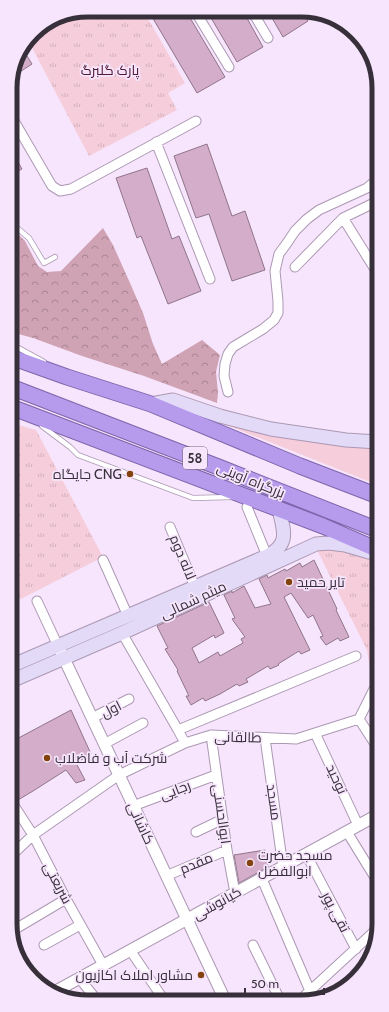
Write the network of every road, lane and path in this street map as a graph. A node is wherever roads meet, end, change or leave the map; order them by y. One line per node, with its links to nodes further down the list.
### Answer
1 (199, 17): 4 (street)
2 (256, 17): 3 (street)
3 (268, 38)
4 (229, 67)
5 (196, 121): 7 (street)
6 (17, 126): 7 (street)
7 (156, 142): 15 (street)
8 (372, 184): 20 (street)
9 (372, 204): 10 (street)
10 (343, 218): 13 (street); 14 (street)
11 (17, 228): 12 (lane)
12 (55, 257)
13 (372, 264)
14 (295, 268)
15 (210, 279)
16 (17, 347): 18 (lane)
17 (17, 359): 18 (highway, 58)
18 (67, 377): 21 (highway, 58)
19 (17, 389): 29 (highway, بزرگراه آوینی / 58)
20 (228, 392)
21 (151, 404): 24 (main road); 25 (highway, 58)
22 (17, 410): 26 (highway)
23 (17, 411): 26 (lane)
24 (372, 442)
25 (372, 494)
26 (247, 502): 27 (highway); 32 (street)
27 (279, 510): 30 (highway); 32 (main road, میثم شمالی)
28 (170, 527): 34 (street, لاله دوم)
29 (372, 528)
30 (372, 547)
31 (372, 552): 37 (main road, میثم شمالی)
32 (268, 556): 34 (main road, میثم شمالی)
33 (103, 560): 36 (street)
34 (195, 587): 36 (main road, میثم شمالی)
35 (37, 601): 38 (street)
36 (128, 616): 38 (main road, میثم شمالی)
37 (122, 633): 40 (main road, میثم شمالی); 48 (street)
38 (58, 646): 40 (street, کاشانی); 41 (main road, میثم شمالی)
39 (356, 656): 48 (street)
40 (64, 658): 42 (main road, میثم شمالی); 45 (street, کاشانی)
41 (17, 663)
42 (17, 678)
43 (372, 694): 46 (street)
44 (129, 699): 45 (street, اول)
45 (92, 718): 53 (street, کاشانی)
46 (360, 719): 49 (street, طالقانی); 52 (street)
47 (143, 723): 53 (street)
48 (178, 730): 54 (street)
49 (315, 733): 51 (street, طالقانی); 61 (street, توحید)
50 (211, 735): 51 (street, طالقانی); 54 (street, طالقانی); 55 (street, ابوالحسنی)
51 (265, 738): 68 (street, مسجد)
52 (372, 740)
53 (104, 744): 56 (street, کاشانی)
54 (185, 744): 56 (street, طالقانی)
55 (216, 774): 57 (street, رجایی); 60 (street, ابوالحسنی)
56 (119, 775): 57 (street, کاشانی); 64 (street, طالقانی)
57 (133, 806): 70 (street, کاشانی)
58 (17, 815): 64 (street, شریعتی)
59 (372, 818): 61 (street, کیانوشی)
60 (222, 819): 62 (street); 66 (street, ابوالحسنی)
61 (358, 825): 63 (street, کیانوشی)
62 (196, 832)
63 (346, 832): 67 (street, کیانوشی); 69 (street)
64 (33, 835): 65 (street, طالقانی); 73 (street, شریعتی)
65 (17, 850)
66 (227, 850): 70 (street, مقدم); 72 (street, ابوالحسنی)
67 (306, 854): 68 (street, کیانوشی); 80 (street, تقی پور)
68 (283, 866): 71 (street, کیانوشی)
69 (372, 873)
70 (166, 876): 74 (street, کاشانی)
71 (262, 879): 72 (street, کیانوشی); 85 (street)
72 (235, 893): 74 (street, کیانوشی)
73 (66, 899): 75 (street, شریعتی); 76 (street)
74 (187, 920): 81 (street, کیانوشی); 89 (street, کاشانی)
75 (80, 925): 78 (street); 82 (street, شریعتی)
76 (17, 928)
77 (371, 934): 80 (street)
78 (44, 945)
79 (253, 945): 90 (street)
80 (356, 949): 85 (street)
81 (130, 950): 82 (street, کیانوشی); 88 (street)
82 (103, 966): 83 (street, کیانوشی)
83 (79, 978): 84 (street, کیانوشی); 87 (street)
84 (60, 989)
85 (310, 991): 86 (street)
86 (306, 994)
87 (93, 995)
88 (161, 995)
89 (223, 995)
90 (278, 995)

